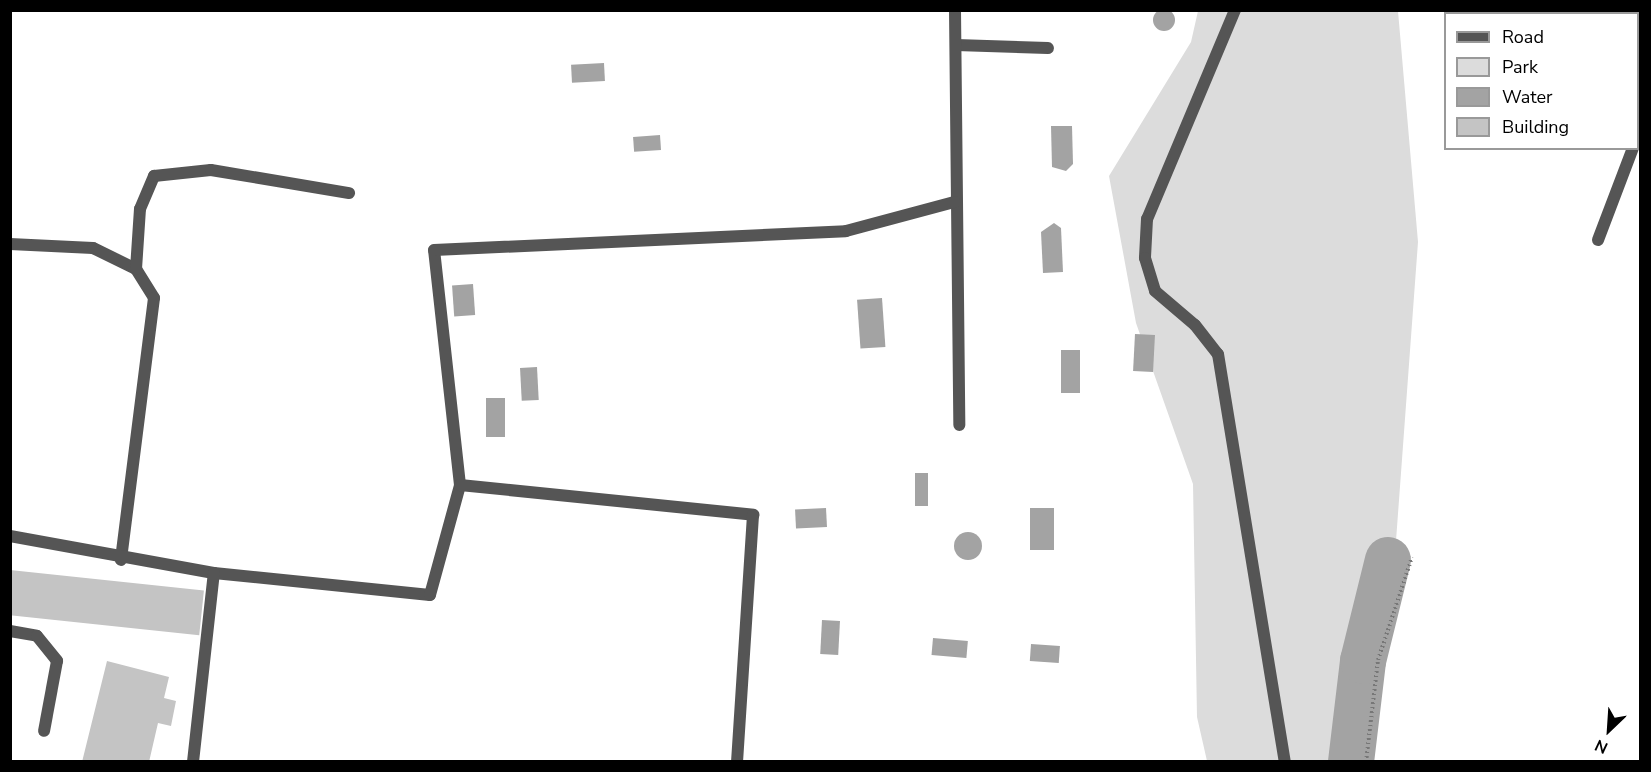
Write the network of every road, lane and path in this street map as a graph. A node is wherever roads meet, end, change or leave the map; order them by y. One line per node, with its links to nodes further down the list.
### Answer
1 (955, 10): 3 (street)
2 (1234, 10): 21 (street)
3 (956, 45): 4 (street); 7 (street)
4 (1048, 48)
5 (1632, 150): 8 (street)
6 (349, 193): 10 (street)
7 (954, 202): 11 (street); 12 (street)
8 (1598, 240)
9 (10, 244): 10 (street)
10 (136, 269): 15 (street)
11 (960, 425)
12 (460, 485): 16 (street); 20 (street)
13 (10, 536): 15 (street)
14 (1412, 557): 22 (path)
15 (121, 560): 16 (street)
16 (214, 573): 19 (street)
17 (10, 632): 18 (street)
18 (44, 731)
19 (193, 762)
20 (737, 762)
21 (1285, 762)
22 (1366, 762)

